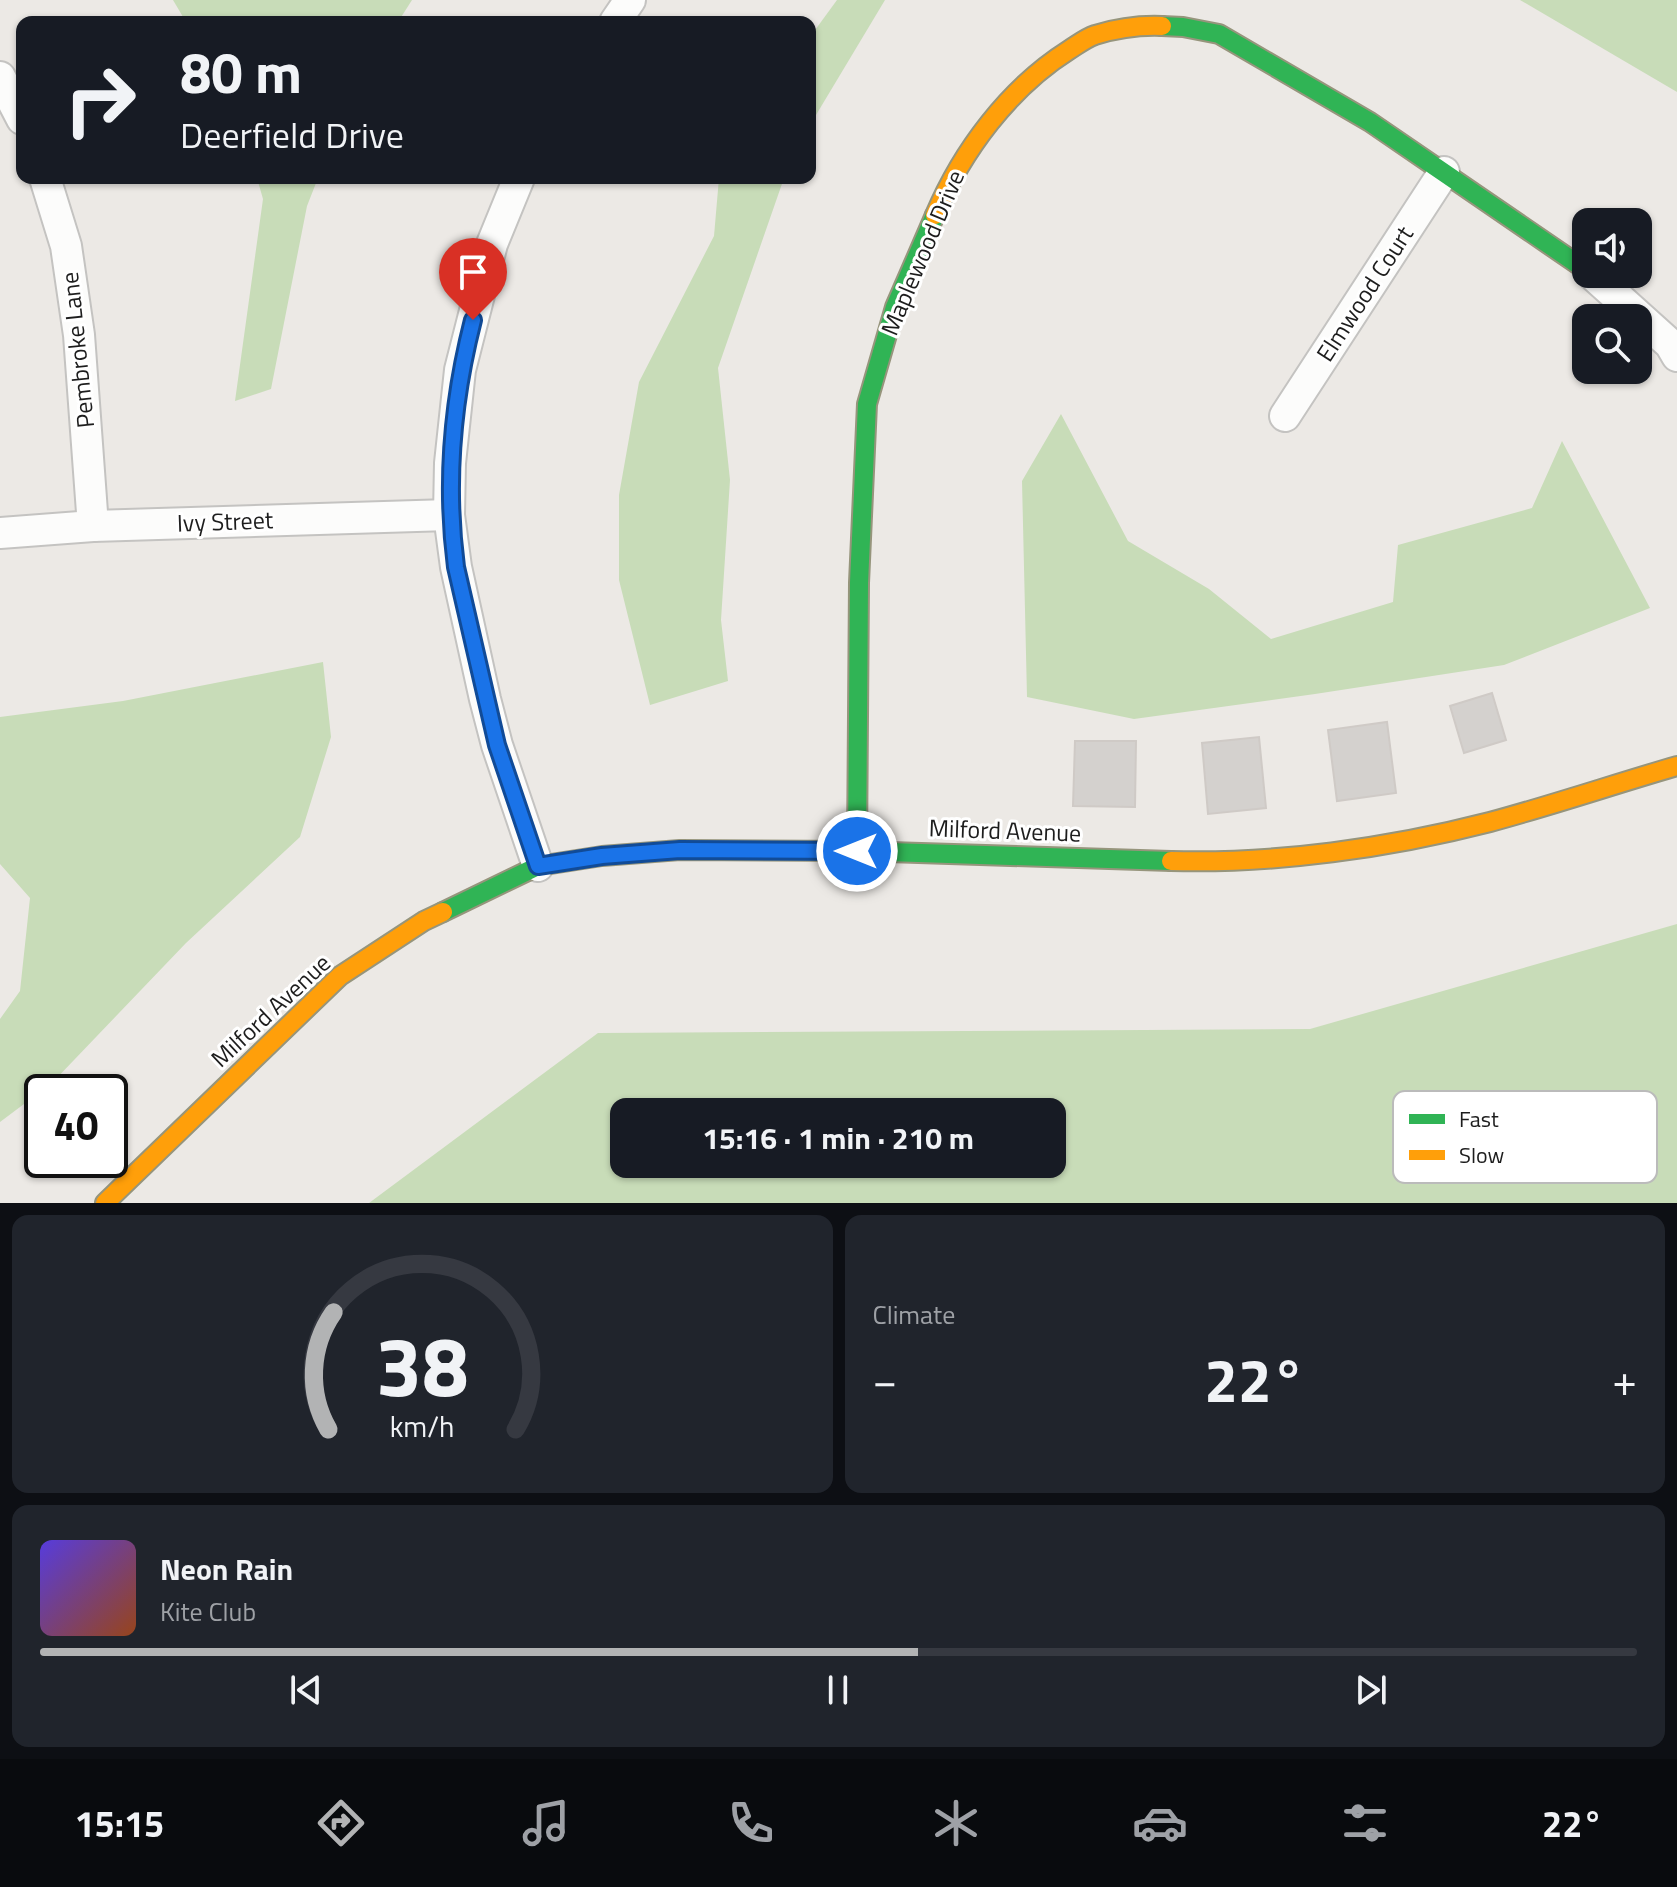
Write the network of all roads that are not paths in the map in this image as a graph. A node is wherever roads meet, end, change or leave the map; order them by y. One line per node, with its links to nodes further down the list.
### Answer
1 (0, 77): 2 (street)
2 (16, 108)
3 (1444, 172): 6 (street, Maplewood Drive); 9 (street, Elmwood Court); 14 (street, Maplewood Drive)
4 (47, 184): 11 (street, Pembroke Lane)
5 (517, 184): 10 (street)
6 (1572, 260)
7 (1608, 288): 8 (street)
8 (1677, 356)
9 (1285, 416)
10 (449, 515): 11 (street, Ivy Street); 15 (street)
11 (93, 526): 12 (street, Ivy Street)
12 (0, 533)
13 (1677, 766): 14 (street, Milford Avenue)
14 (857, 851): 15 (street, Milford Avenue)
15 (538, 866): 16 (street, Milford Avenue)
16 (105, 1203)

